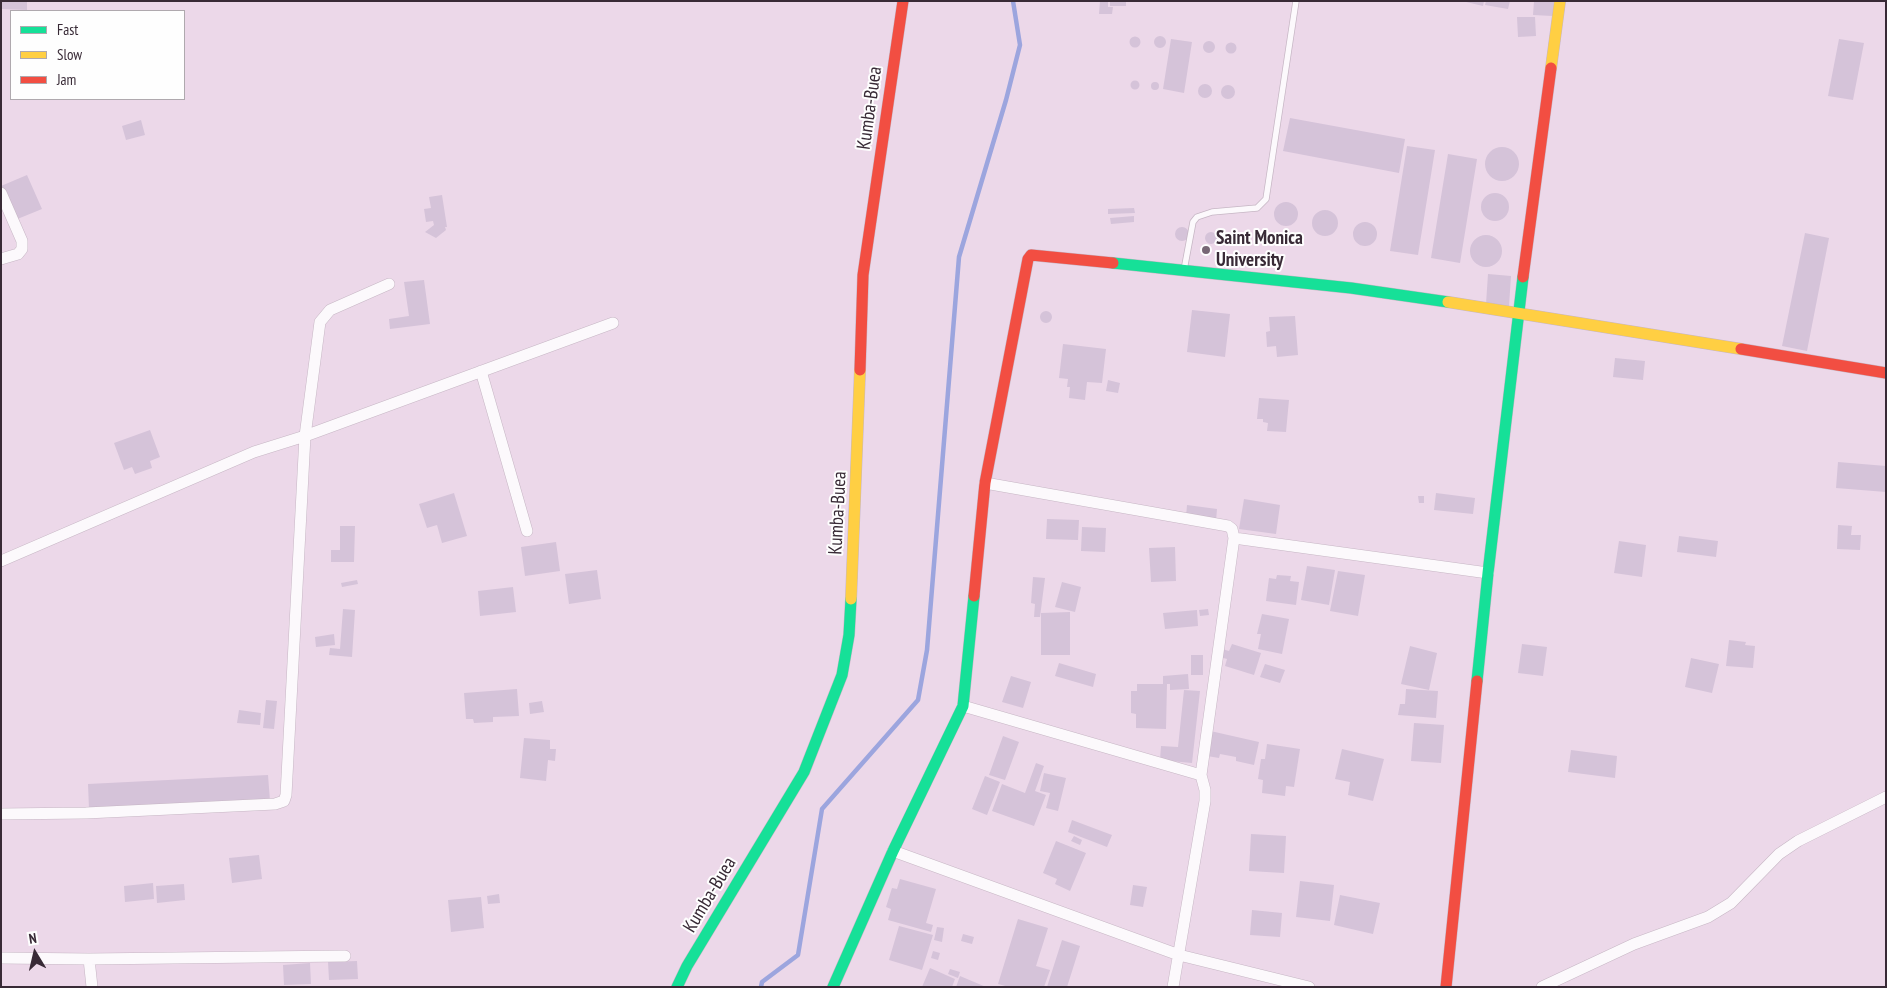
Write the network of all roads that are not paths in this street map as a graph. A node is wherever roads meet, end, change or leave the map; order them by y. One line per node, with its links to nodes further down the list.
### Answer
1 (903, 1): 28 (main road, Kumba-Buea)
2 (1296, 1): 6 (lane)
3 (1560, 1): 8 (main road)
4 (1, 193): 5 (street)
5 (1, 260)
6 (1184, 270): 8 (main road); 13 (main road)
7 (389, 284): 12 (street)
8 (1519, 313): 11 (main road); 17 (main road)
9 (613, 323): 10 (street)
10 (481, 371): 12 (street); 14 (street)
11 (1886, 373)
12 (305, 436): 16 (street); 21 (street)
13 (985, 484): 15 (street); 18 (main road)
14 (527, 531)
15 (1234, 538): 17 (street); 19 (street)
16 (1, 562)
17 (1488, 573): 32 (main road)
18 (963, 706): 19 (street); 22 (main road)
19 (1201, 775): 23 (street)
20 (1886, 797): 33 (street)
21 (1, 814)
22 (893, 851): 23 (street); 29 (main road)
23 (1179, 955): 30 (street); 31 (street)
24 (345, 956): 26 (street)
25 (1, 958): 26 (street)
26 (90, 959): 27 (street)
27 (92, 987)
28 (677, 987)
29 (833, 987)
30 (1174, 987)
31 (1309, 987)
32 (1446, 987)
33 (1542, 987)

